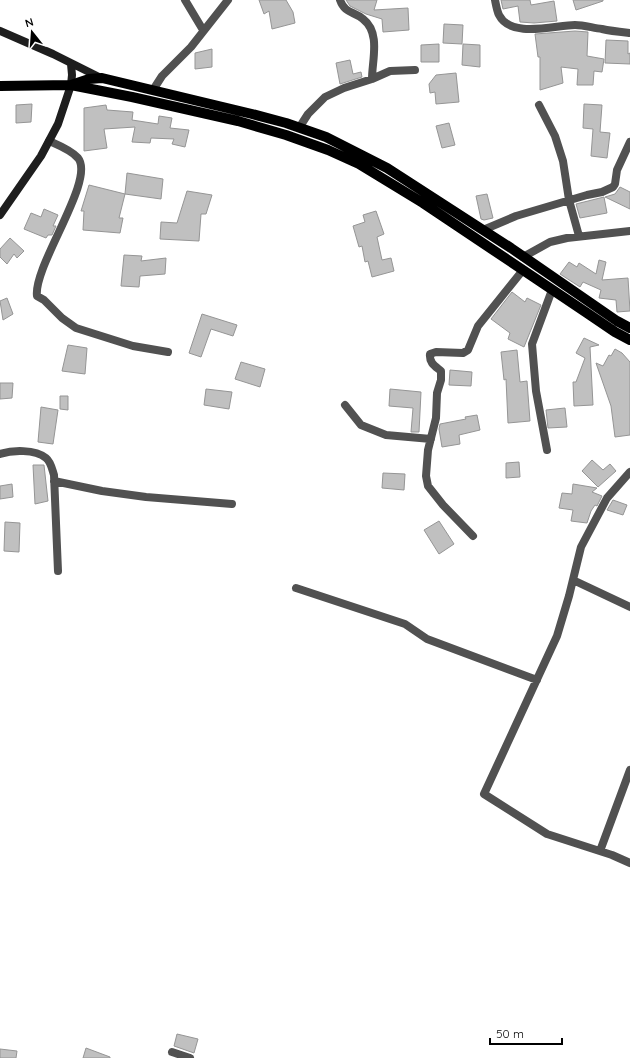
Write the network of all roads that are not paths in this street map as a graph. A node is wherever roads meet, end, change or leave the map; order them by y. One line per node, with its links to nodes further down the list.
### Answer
1 (185, 0): 5 (street)
2 (228, 0): 5 (street)
3 (340, 0): 11 (street)
4 (495, 0): 7 (street)
5 (203, 30): 14 (street)
6 (0, 31): 8 (street)
7 (630, 33)
8 (72, 64): 10 (street); 12 (street)
9 (415, 70): 11 (street)
10 (102, 78): 12 (main road); 14 (main road)
11 (372, 78): 16 (street)
12 (71, 85): 13 (main road); 17 (street); 25 (main road)
13 (0, 86)
14 (153, 90): 16 (main road)
15 (539, 105): 19 (street)
16 (299, 128): 21 (main road)
17 (49, 141): 20 (street); 29 (street)
18 (630, 142): 19 (street)
19 (570, 200): 21 (street); 23 (street)
20 (0, 215)
21 (483, 230): 24 (main road)
22 (630, 231): 23 (street)
23 (578, 236): 24 (street)
24 (523, 257): 27 (main road)
25 (523, 270): 26 (main road); 31 (street)
26 (552, 290): 28 (main road); 32 (street)
27 (630, 328)
28 (630, 340)
29 (168, 352)
30 (345, 405): 31 (street)
31 (431, 439): 37 (street)
32 (547, 450)
33 (0, 454): 35 (street)
34 (630, 472): 39 (street)
35 (54, 481): 36 (street); 38 (street)
36 (232, 504)
37 (473, 536)
38 (58, 571)
39 (573, 580): 41 (street); 42 (street)
40 (296, 588): 42 (street)
41 (630, 607)
42 (537, 680): 44 (street)
43 (630, 770): 44 (street)
44 (600, 851): 45 (street)
45 (630, 863)
46 (172, 1052): 47 (street)
47 (190, 1058)

